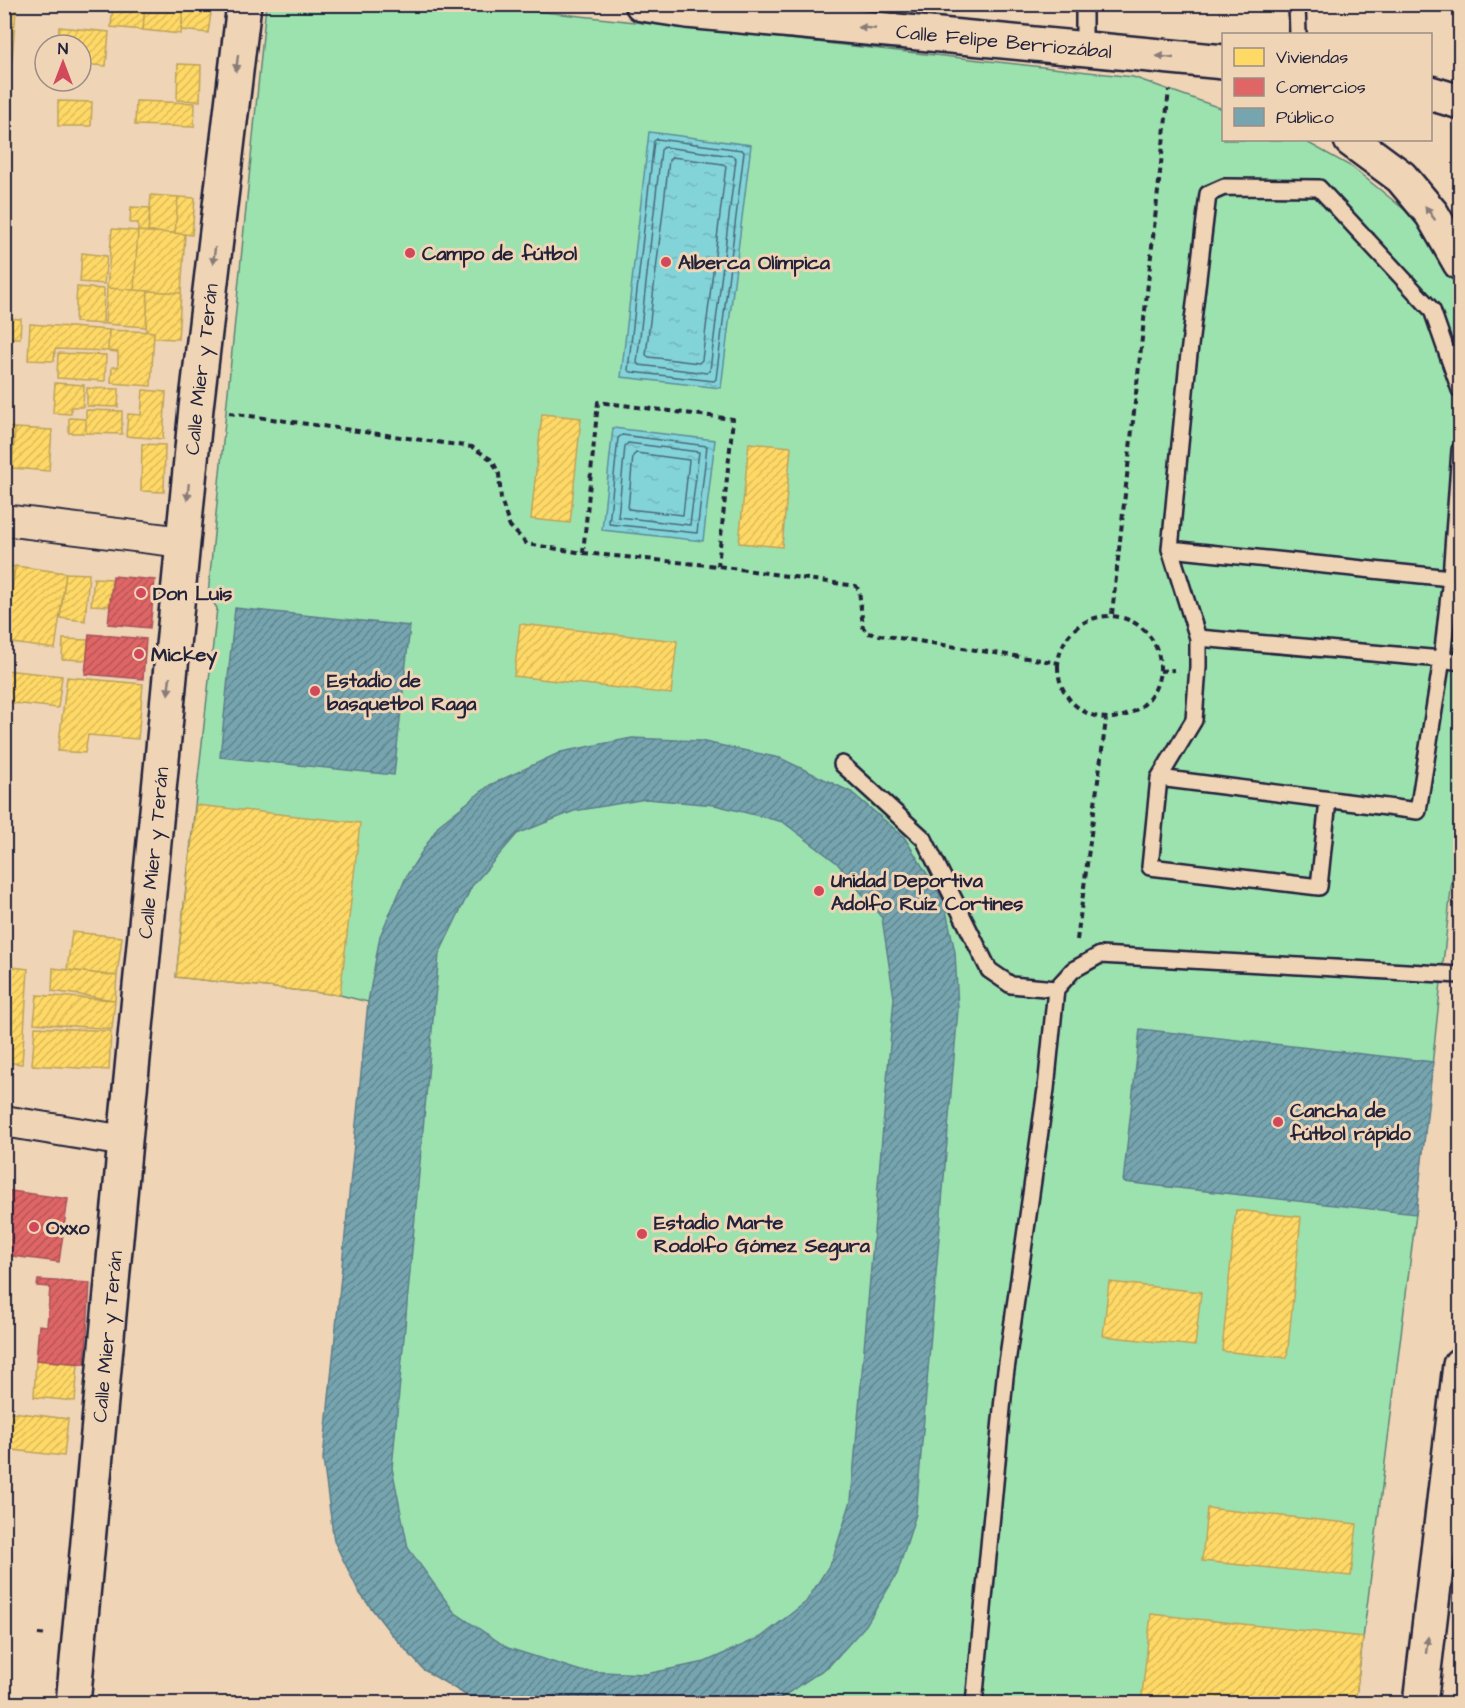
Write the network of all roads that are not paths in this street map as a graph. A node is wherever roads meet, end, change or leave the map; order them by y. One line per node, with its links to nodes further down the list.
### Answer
1 (244, 4): 14 (main road, Calle Mier y Terán, one-way to 14)
2 (642, 4): 5 (main road, Calle Felipe Berriozábal)
3 (1083, 4): 7 (lane)
4 (1297, 4): 6 (lane)
5 (688, 8): 7 (main road, Calle Felipe Berriozábal, one-way to 5)
6 (1298, 33)
7 (1084, 48): 8 (main road, Calle Felipe Berriozábal, one-way to 7)
8 (1222, 62)
9 (1352, 141): 10 (main road, one-way to 9)
10 (1461, 263)
11 (1461, 390): 15 (lane)
12 (1461, 450): 16 (lane)
13 (4, 520): 14 (street)
14 (183, 542): 26 (main road, Calle Mier y Terán, one-way to 26)
15 (1170, 549): 16 (lane); 17 (lane)
16 (1456, 578): 18 (lane)
17 (1198, 638): 18 (lane); 21 (lane)
18 (1442, 659): 19 (lane); 22 (lane)
19 (1461, 662)
20 (842, 764): 24 (lane)
21 (1159, 778): 22 (lane); 22 (lane)
22 (1328, 800)
23 (1461, 975): 24 (lane)
24 (1056, 989): 29 (lane)
25 (4, 1121): 26 (street)
26 (125, 1141): 28 (main road, Calle Mier y Terán)
27 (1461, 1365): 30 (main road, one-way to 27)
28 (73, 1704)
29 (974, 1704)
30 (1420, 1704)

